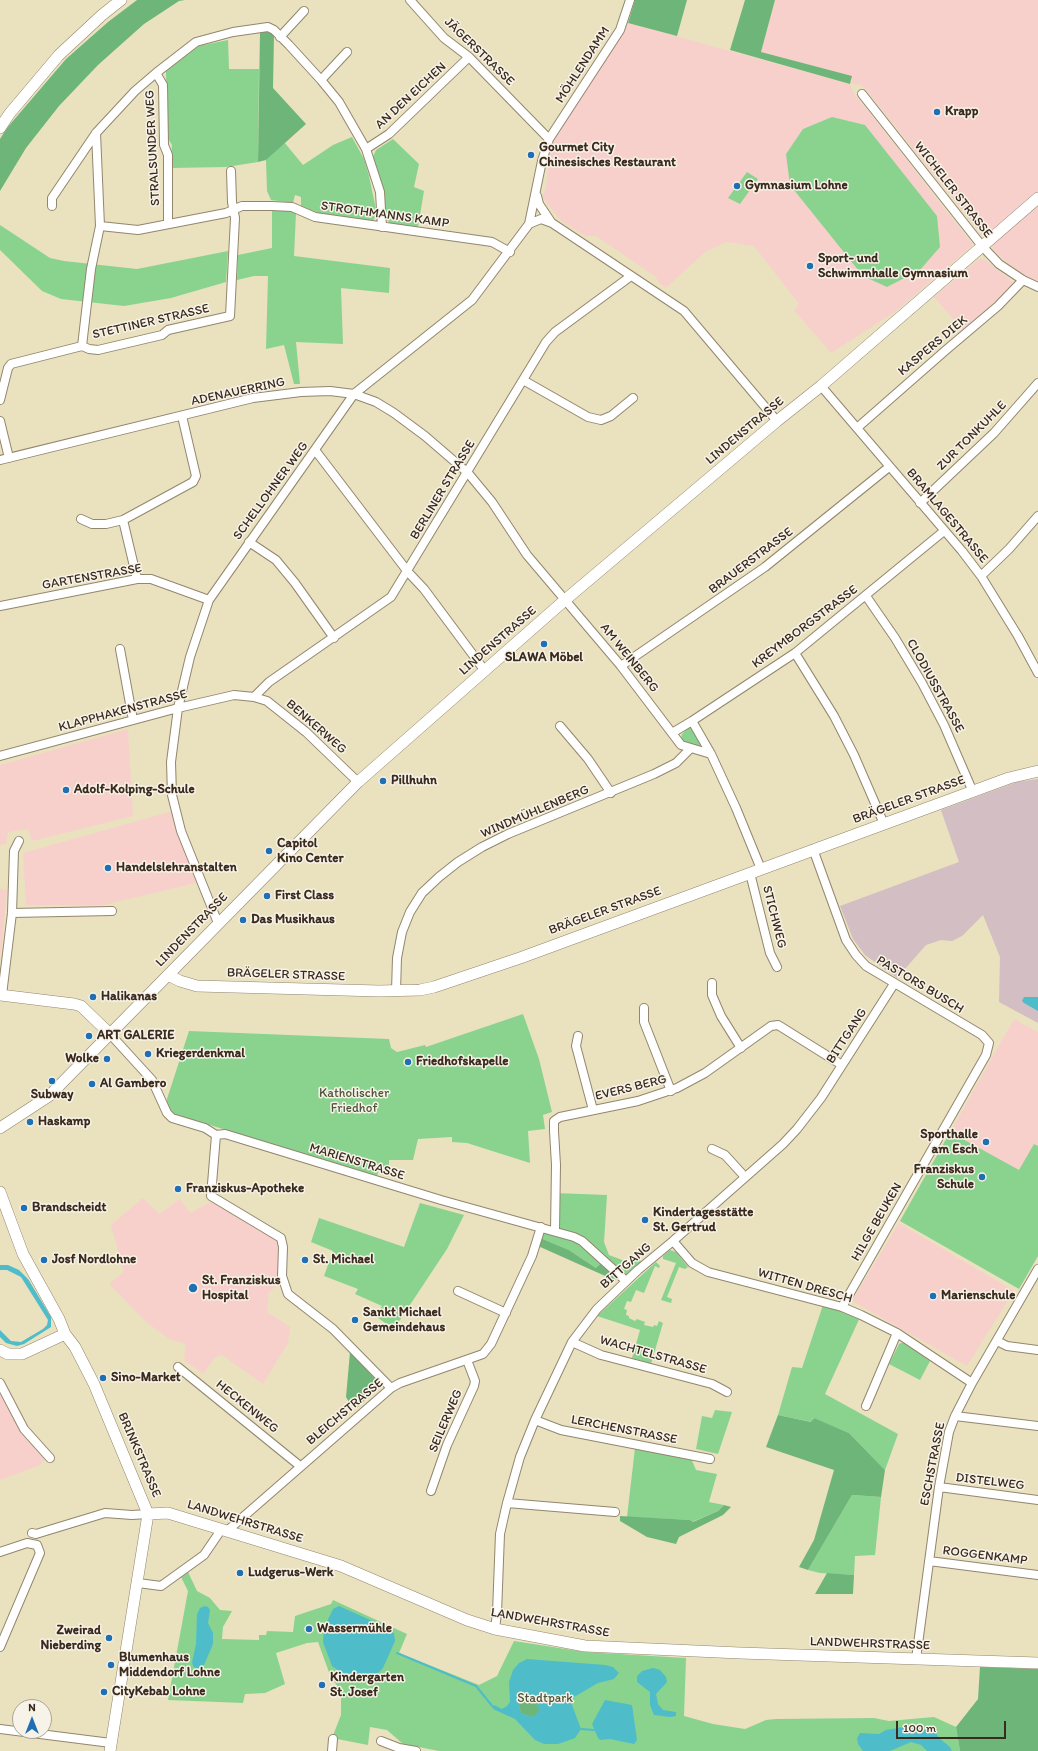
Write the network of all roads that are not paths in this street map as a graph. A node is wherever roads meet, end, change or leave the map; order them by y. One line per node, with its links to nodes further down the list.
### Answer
1 (121, 0): 11 (street)
2 (410, 0): 7 (street, JÄGERSTRASSE)
3 (630, 0): 13 (street, MÖHLENDAMM)
4 (304, 11): 5 (street)
5 (280, 37): 8 (street); 9 (street)
6 (347, 52): 9 (street)
7 (469, 57): 13 (street, JÄGERSTRASSE); 14 (street, AN DEN EICHEN)
8 (156, 73): 12 (street); 21 (street, STRALSUNDER WEG)
9 (321, 80): 14 (street)
10 (862, 94): 25 (street, WICHELER STRASSE)
11 (0, 128)
12 (96, 133): 18 (street); 23 (street)
13 (549, 139): 16 (street, SCHELLOHNER WEG)
14 (366, 149): 24 (street)
15 (231, 171): 19 (street)
16 (536, 194): 20 (street); 22 (street, SCHELLOHNER WEG)
17 (1038, 198): 25 (street, LINDENSTRASSE)
18 (52, 206)
19 (234, 209): 21 (street, STROTHMANNS KAMP); 24 (street, STROTHMANNS KAMP); 30 (street, STETTINER STRASSE)
20 (552, 223): 22 (street); 27 (street)
21 (168, 224): 23 (street, STROTHMANNS KAMP)
22 (529, 224): 26 (street, SCHELLOHNER WEG)
23 (100, 226): 30 (street)
24 (382, 227): 26 (street, STROTHMANNS KAMP)
25 (982, 246): 28 (street, WICHELER STRASSE); 33 (street, LINDENSTRASSE)
26 (510, 252): 34 (street, SCHELLOHNER WEG)
27 (631, 276): 31 (street, BERLINER STRASSE); 38 (street)
28 (1023, 280): 29 (street, WICHELER STRASSE); 40 (street, KASPERS DIEK)
29 (1038, 287)
30 (82, 346): 36 (street, STETTINER STRASSE)
31 (523, 380): 35 (street); 45 (street, BERLINER STRASSE)
32 (1038, 383): 46 (street, ZUR TONKUHLE)
33 (821, 386): 38 (street, LINDENSTRASSE); 40 (street, BRAMLAGESTRASSE)
34 (354, 394): 37 (street, ADENAUERRING); 41 (street, SCHELLOHNER WEG); 45 (street, ADENAUERRING)
35 (634, 398)
36 (0, 400)
37 (182, 416): 42 (street, ADENAUERRING); 49 (street)
38 (777, 421): 57 (street, LINDENSTRASSE)
39 (0, 422): 42 (street)
40 (857, 428): 44 (street, BRAMLAGESTRASSE)
41 (315, 450): 51 (street, SCHELLOHNER WEG); 52 (street)
42 (9, 458): 43 (street, ADENAUERRING)
43 (0, 460)
44 (889, 467): 46 (street, BRAMLAGESTRASSE); 62 (street, BRAUERSTRASSE)
45 (468, 473): 52 (street, BERLINER STRASSE); 57 (street, ADENAUERRING)
46 (920, 503): 50 (street, BRAMLAGESTRASSE)
47 (1038, 516): 53 (street)
48 (81, 520): 49 (street)
49 (123, 520): 54 (street)
50 (944, 531): 53 (street, BRAMLAGESTRASSE); 55 (street, KREYMBORGSTRASSE)
51 (249, 542): 56 (street, SCHELLOHNER WEG); 59 (street)
52 (408, 572): 59 (street, BERLINER STRASSE); 63 (street)
53 (981, 576): 64 (street, BRAMLAGESTRASSE)
54 (136, 579): 56 (street, GARTENSTRASSE); 58 (street, GARTENSTRASSE)
55 (866, 596): 61 (street, KREYMBORGSTRASSE); 76 (street, CLODIUSSTRASSE)
56 (209, 600): 66 (street, SCHELLOHNER WEG)
57 (566, 600): 62 (street, AM WEINBERG); 63 (street, LINDENSTRASSE)
58 (0, 606)
59 (334, 638): 65 (street, BERLINER STRASSE)
60 (120, 649): 67 (street)
61 (795, 653): 68 (street, KREYMBORGSTRASSE); 78 (street)
62 (621, 666): 70 (street, AM WEINBERG)
63 (485, 671): 75 (street, LINDENSTRASSE)
64 (1038, 673)
65 (254, 696): 66 (street, KLAPPHAKENSTRASSE); 75 (street, BENKERWEG)
66 (178, 708): 67 (street, KLAPPHAKENSTRASSE); 84 (street, SCHELLOHNER WEG)
67 (133, 720): 73 (street, KLAPPHAKENSTRASSE)
68 (692, 721): 70 (street, KREYMBORGSTRASSE); 72 (street, STICHWEG)
69 (560, 726): 77 (street)
70 (672, 732): 71 (street, AM WEINBERG)
71 (690, 749): 72 (street); 77 (street, WINDMÜHLENBERG)
72 (711, 754): 81 (street, STICHWEG)
73 (0, 755)
74 (1038, 771): 76 (street, BRÄGELER STRASSE)
75 (358, 782): 84 (street, LINDENSTRASSE)
76 (973, 792): 78 (street, BRÄGELER STRASSE)
77 (611, 793): 89 (street, WINDMÜHLENBERG)
78 (884, 824): 80 (street, BRÄGELER STRASSE)
79 (19, 841): 83 (street)
80 (813, 849): 81 (street, BRÄGELER STRASSE); 88 (street, PASTORS BUSCH)
81 (756, 871): 85 (street, STICHWEG); 89 (street, BRÄGELER STRASSE)
82 (112, 911): 83 (street)
83 (12, 913): 90 (street)
84 (218, 923): 86 (street, LINDENSTRASSE)
85 (777, 967)
86 (168, 975): 89 (street, BRÄGELER STRASSE); 92 (street, LINDENSTRASSE)
87 (712, 983): 95 (street)
88 (894, 984): 94 (street, PASTORS BUSCH); 96 (street, BITTGANG)
89 (396, 991)
90 (1, 995): 92 (street)
91 (644, 1008): 97 (street)
92 (110, 1034): 99 (street, LINDENSTRASSE); 100 (street, MARIENSTRASSE)
93 (578, 1036): 98 (street)
94 (989, 1043): 110 (street, HILGE BEUKEN)
95 (740, 1048): 96 (street, EVERS BERG); 97 (street, EVERS BERG)
96 (842, 1065): 102 (street, BITTGANG)
97 (671, 1091): 98 (street, EVERS BERG)
98 (593, 1110): 105 (street, EVERS BERG)
99 (0, 1128)
100 (216, 1135): 104 (street, MARIENSTRASSE); 122 (street)
101 (712, 1149): 102 (street)
102 (745, 1177): 106 (street, BITTGANG)
103 (0, 1192): 113 (street, BRINKSTRASSE)
104 (541, 1227): 105 (street, MARIENSTRASSE); 111 (street, BLEICHSTRASSE)
105 (555, 1231): 108 (street, MARIENSTRASSE)
106 (673, 1241): 108 (street, BITTGANG); 110 (street, WITTEN DRESCH)
107 (1038, 1269): 114 (street, ESCHSTRASSE)
108 (626, 1281): 115 (street, BITTGANG)
109 (458, 1291): 111 (street)
110 (842, 1307): 112 (street, WITTEN DRESCH)
111 (506, 1313): 118 (street, BLEICHSTRASSE)
112 (897, 1333): 121 (street, WITTEN DRESCH); 124 (street)
113 (65, 1334): 117 (street); 136 (street, BRINKSTRASSE)
114 (997, 1341): 116 (street); 121 (street, ESCHSTRASSE)
115 (572, 1342): 123 (street, WACHTELSTRASSE); 126 (street, BITTGANG)
116 (1038, 1350)
117 (1, 1352)
118 (467, 1360): 122 (street, BLEICHSTRASSE); 132 (street, SEILERWEG)
119 (178, 1367): 130 (street, HECKENWEG)
120 (0, 1383): 128 (street)
121 (972, 1383): 125 (street, ESCHSTRASSE)
122 (391, 1388): 130 (street, BLEICHSTRASSE)
123 (727, 1392)
124 (866, 1406)
125 (955, 1416): 127 (street); 131 (street, ESCHSTRASSE)
126 (535, 1420): 129 (street, LERCHENSTRASSE); 134 (street, BITTGANG)
127 (1038, 1426)
128 (50, 1458)
129 (710, 1459)
130 (300, 1466): 137 (street, BLEICHSTRASSE)
131 (939, 1487): 133 (street, DISTELWEG); 140 (street, ESCHSTRASSE)
132 (431, 1491)
133 (1038, 1500)
134 (507, 1503): 135 (street); 143 (street, BITTGANG)
135 (615, 1512)
136 (148, 1514): 137 (street, LANDWEHRSTRASSE); 138 (street); 142 (street, BRINKSTRASSE)
137 (224, 1531): 142 (street, BLEICHSTRASSE); 143 (street, LANDWEHRSTRASSE)
138 (32, 1533)
139 (0, 1552): 144 (street)
140 (929, 1561): 141 (street, ROGGENKAMP); 145 (street, ESCHSTRASSE)
141 (1038, 1575)
142 (138, 1583): 150 (street, BRINKSTRASSE)
143 (495, 1629): 145 (street, LANDWEHRSTRASSE)
144 (0, 1647)
145 (916, 1659): 146 (street, LANDWEHRSTRASSE)
146 (1038, 1663)
147 (0, 1729): 150 (street)
148 (333, 1739): 151 (street)
149 (381, 1741): 152 (street)
150 (111, 1747)
151 (332, 1751)
152 (416, 1751)

